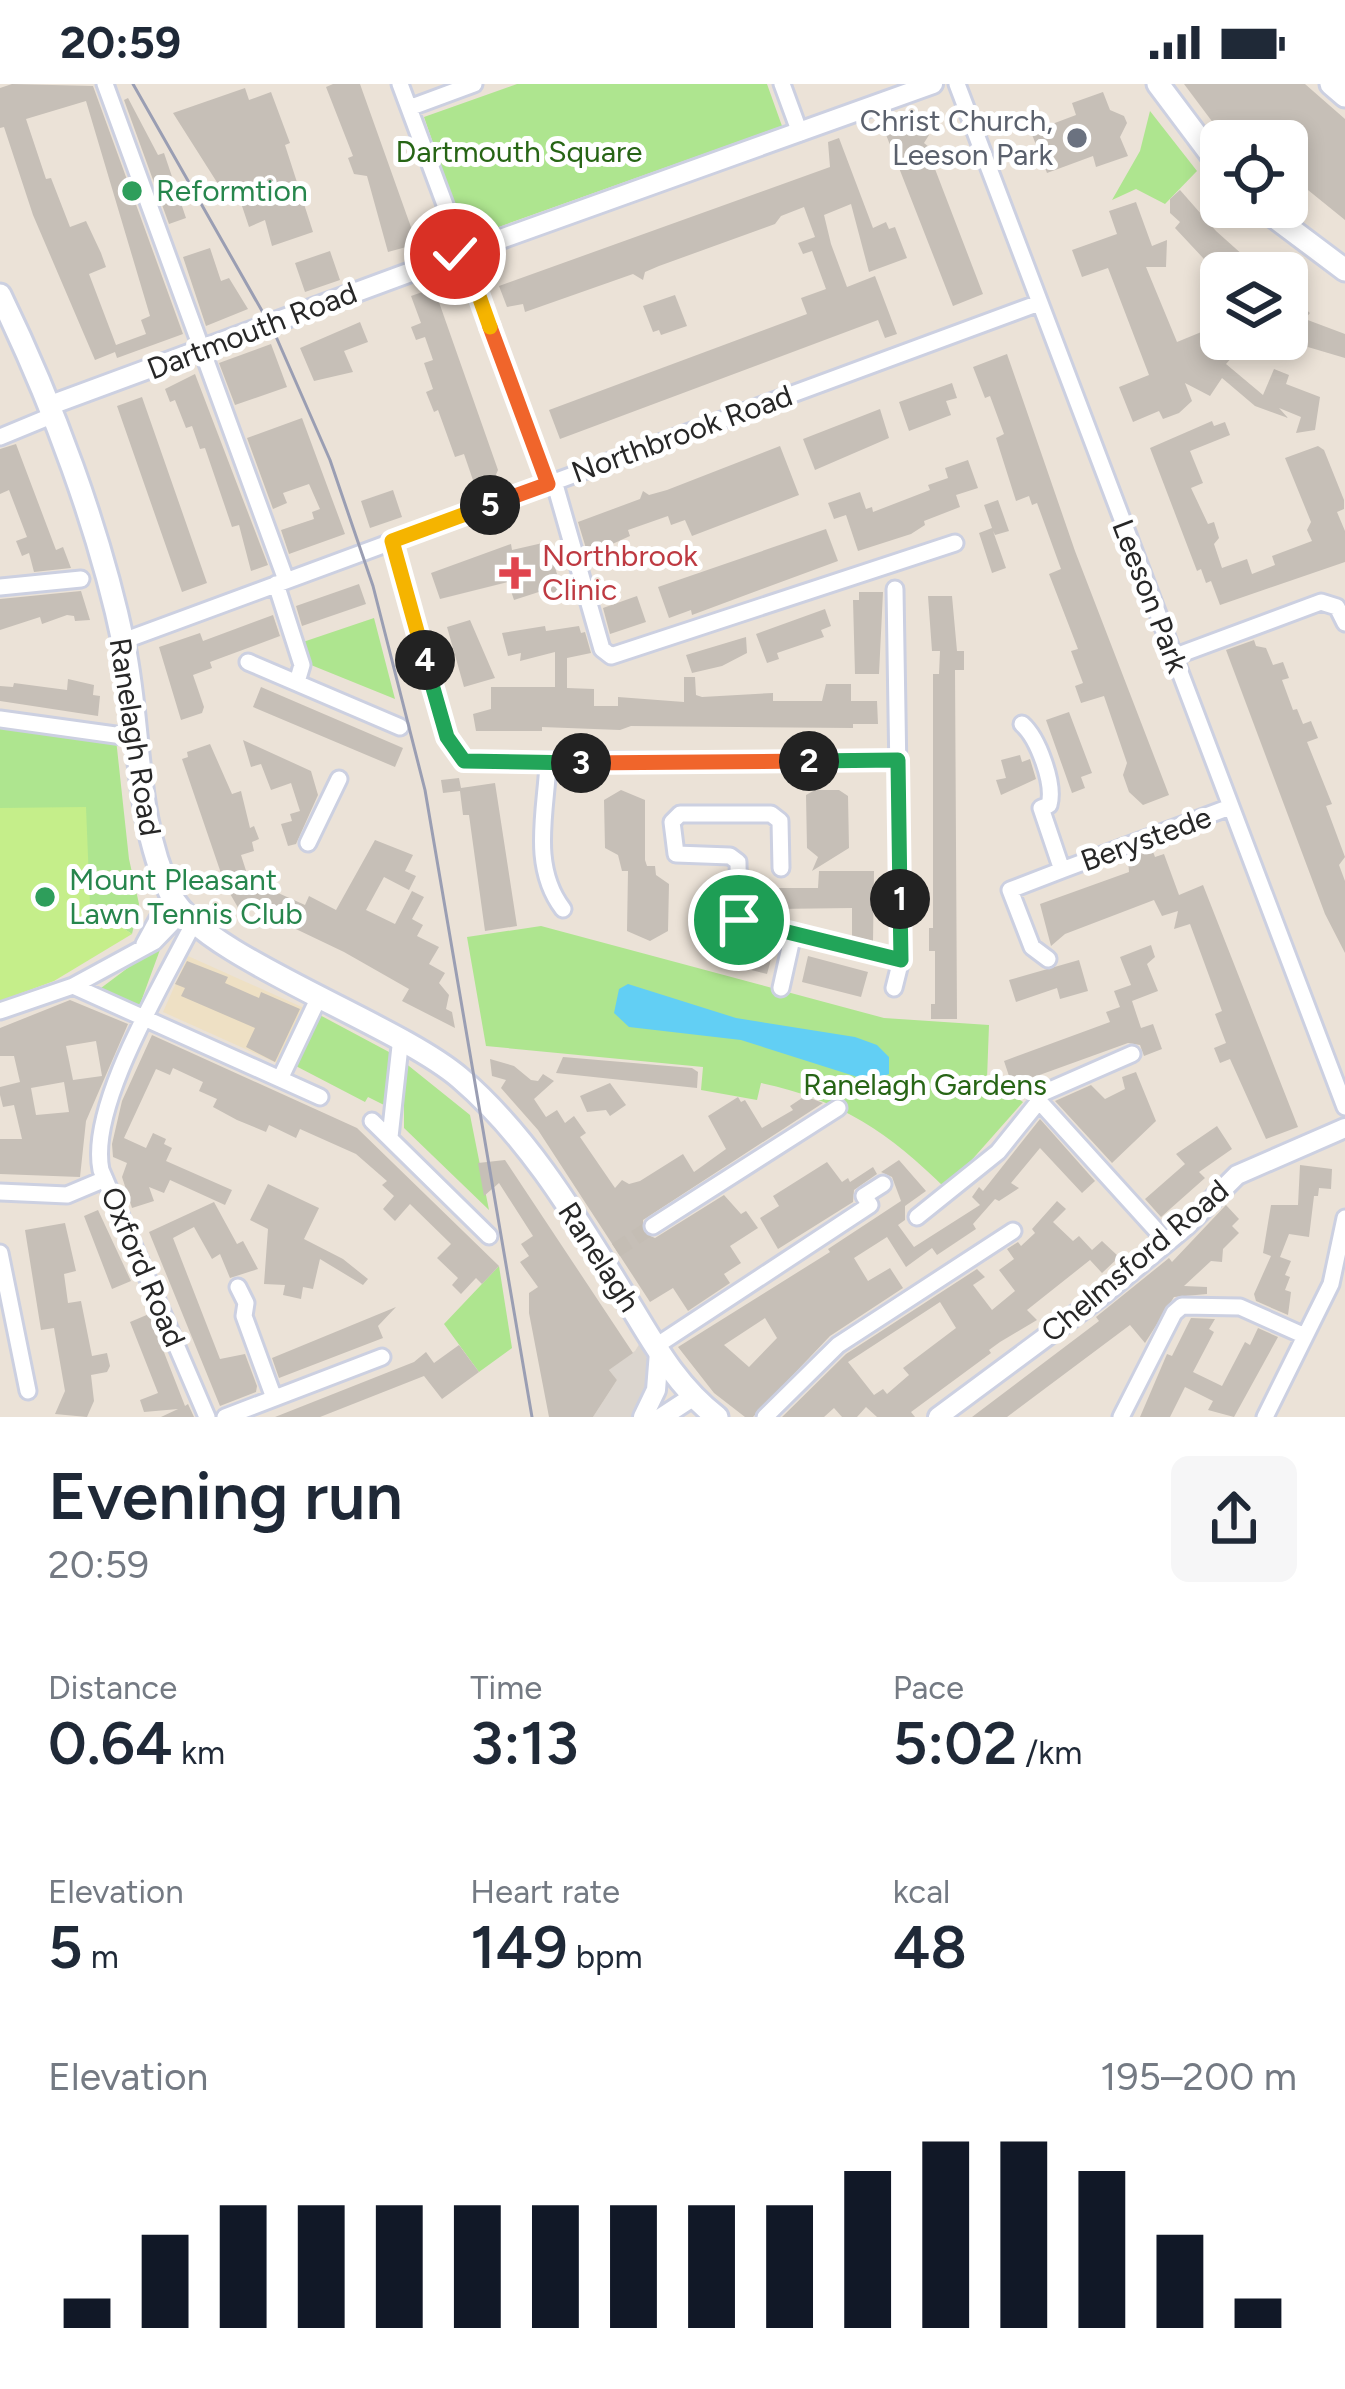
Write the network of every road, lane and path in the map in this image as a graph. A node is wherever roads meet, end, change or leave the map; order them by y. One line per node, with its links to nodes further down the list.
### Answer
1 (105, 84): 18 (street)
2 (400, 84): 10 (street)
3 (474, 84): 10 (street)
4 (782, 84): 11 (street)
5 (933, 84): 11 (street)
6 (957, 84): 17 (street, Leeson Park)
7 (1158, 84): 12 (main road)
8 (1331, 84): 9 (main road)
9 (1345, 96)
10 (409, 108): 14 (street)
11 (800, 133): 14 (street, Dartmouth Road)
12 (1200, 140)
13 (1289, 228): 15 (main road)
14 (463, 253): 18 (street, Dartmouth Road); 21 (street)
15 (1345, 270)
16 (0, 295): 19 (main road, Ranelagh Road)
17 (1039, 303): 21 (street, Northbrook Road); 30 (street, Leeson Park)
18 (204, 350): 19 (street, Dartmouth Road); 25 (street)
19 (50, 411): 20 (street); 24 (main road, Ranelagh Road)
20 (0, 437)
21 (551, 483): 22 (street, Northbrook Road); 23 (street)
22 (392, 541): 25 (street, Northbrook Road); 38 (street)
23 (955, 543)
24 (89, 577): 26 (street); 29 (main road, Ranelagh Road)
25 (281, 582): 29 (street, Northbrook Road); 32 (street)
26 (0, 587)
27 (895, 589): 37 (street)
28 (1345, 623): 30 (street)
29 (122, 640): 36 (main road, Ranelagh Road)
30 (1173, 657): 40 (street, Leeson Park)
31 (248, 662): 32 (street)
32 (297, 682): 35 (street)
33 (0, 719): 36 (street)
34 (1022, 724): 43 (street, Berystede)
35 (400, 727)
36 (137, 738): 45 (main road, Ranelagh Road)
37 (898, 760): 38 (street); 48 (street)
38 (548, 763): 44 (street)
39 (339, 779): 41 (street)
40 (1230, 807): 43 (street, Berystede); 60 (street, Leeson Park)
41 (308, 843)
42 (781, 868): 46 (street)
43 (1062, 870): 47 (street, Berystede)
44 (563, 909)
45 (183, 913): 49 (street); 52 (main road); 54 (street)
46 (793, 934): 48 (street); 50 (street)
47 (1048, 959)
48 (901, 960): 51 (street)
49 (73, 986): 53 (street); 54 (street)
50 (781, 988)
51 (894, 988)
52 (320, 995): 55 (main road); 57 (street)
53 (0, 1011)
54 (146, 1018): 57 (street); 65 (street, Oxford Road)
55 (401, 1037): 64 (street); 77 (main road, Ranelagh)
56 (1132, 1054): 59 (street)
57 (280, 1078): 58 (street)
58 (320, 1097)
59 (1039, 1101): 68 (street); 73 (street)
60 (1345, 1106)
61 (838, 1108): 70 (street)
62 (372, 1121): 64 (street)
63 (1345, 1128): 73 (street, Chelmsford Road)
64 (390, 1137): 72 (street)
65 (105, 1179): 67 (street); 82 (street, Oxford Road)
66 (883, 1184): 77 (street)
67 (0, 1192)
68 (917, 1216)
69 (1345, 1217): 76 (street)
70 (653, 1226)
71 (1012, 1231): 87 (street)
72 (489, 1236)
73 (1166, 1241): 88 (street, Chelmsford Road)
74 (0, 1253): 79 (street)
75 (238, 1286): 80 (street)
76 (1305, 1336): 89 (street); 90 (street)
77 (657, 1349): 81 (main road, Ranelagh); 84 (street)
78 (382, 1357): 80 (street)
79 (28, 1390)
80 (274, 1398): 83 (street)
81 (691, 1398): 85 (street); 86 (main road, Ranelagh)
82 (207, 1417)
83 (225, 1417)
84 (643, 1417)
85 (662, 1417)
86 (717, 1417)
87 (765, 1417)
88 (938, 1417)
89 (1121, 1417)
90 (1265, 1417)

